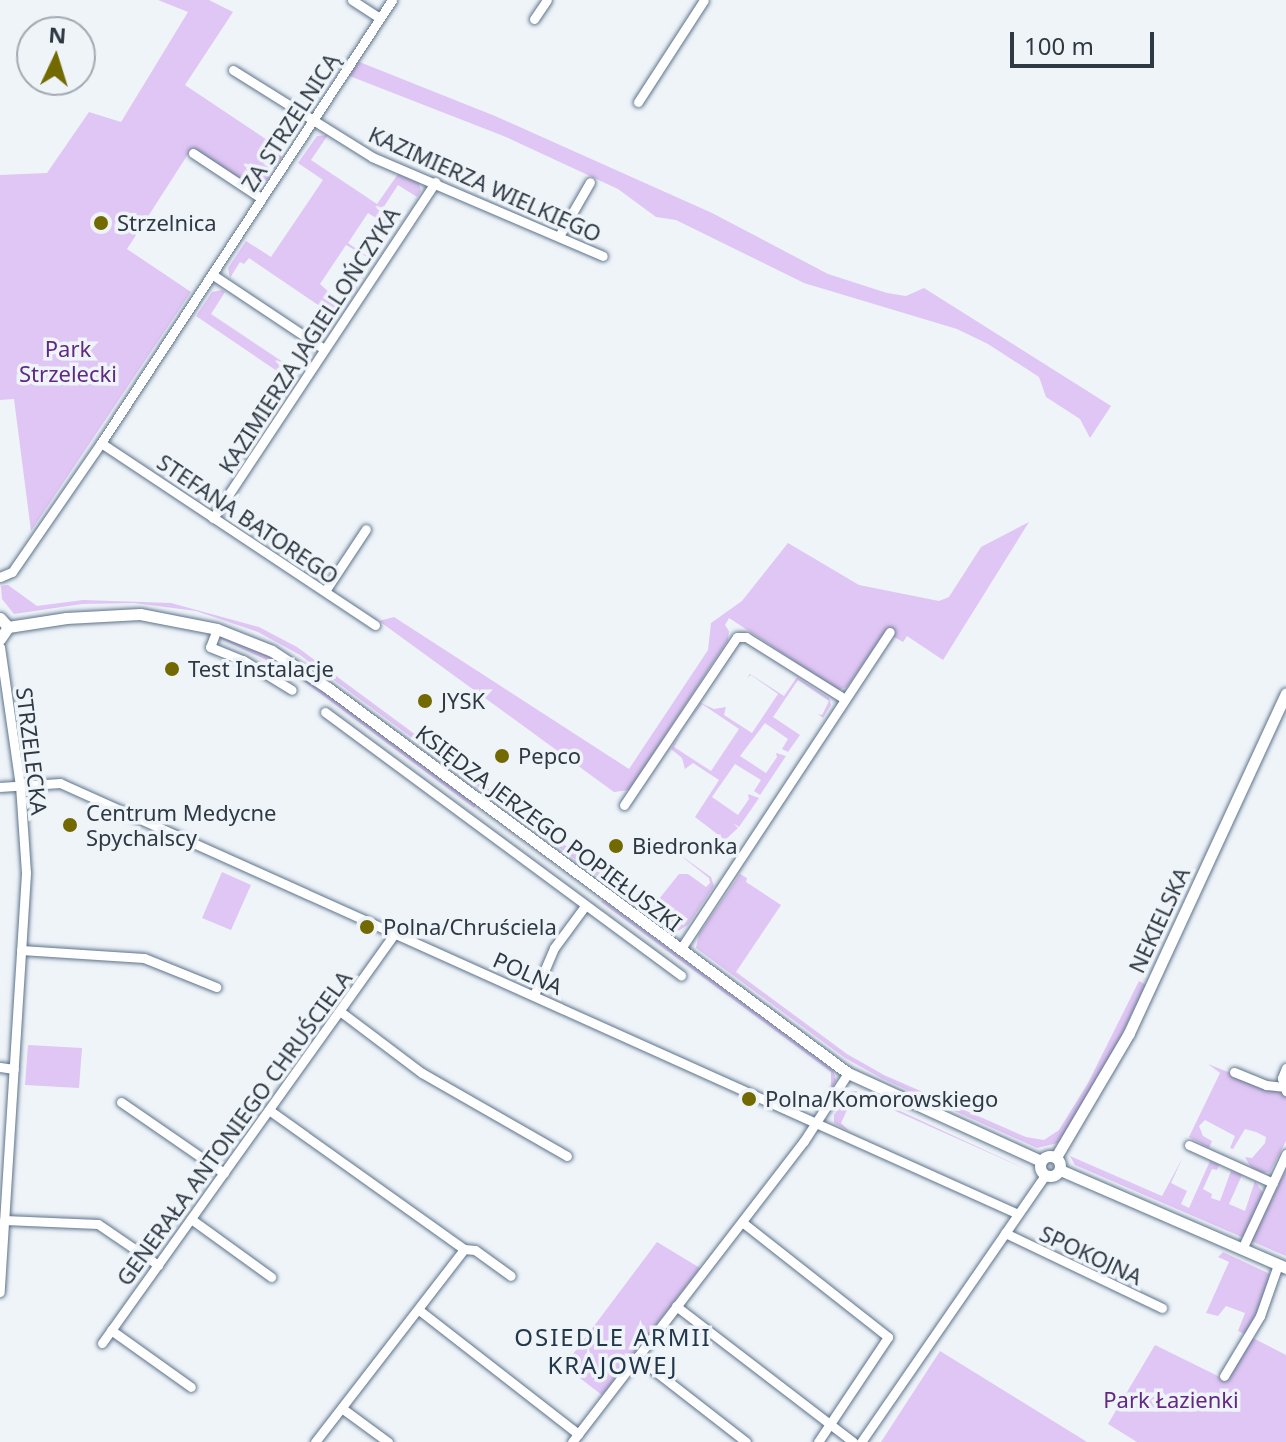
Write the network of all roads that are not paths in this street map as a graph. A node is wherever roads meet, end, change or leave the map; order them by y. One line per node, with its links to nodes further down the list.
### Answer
1 (352, 0): 5 (street)
2 (392, 0): 5 (street, ZA STRZELNICĄ)
3 (547, 0): 6 (street)
4 (701, 2): 8 (street)
5 (380, 18): 9 (street, ZA STRZELNICĄ)
6 (534, 19)
7 (233, 70): 9 (street, KAZIMIERZA WIELKIEGO)
8 (638, 102)
9 (311, 120): 11 (street, KAZIMIERZA WIELKIEGO); 13 (street, ZA STRZELNICĄ)
10 (193, 153): 13 (street)
11 (435, 182): 14 (street, KAZIMIERZA WIELKIEGO); 17 (street, KAZIMIERZA JAGIELLOŃCZYKA)
12 (590, 182): 14 (street)
13 (261, 198): 16 (street, ZA STRZELNICĄ)
14 (559, 236): 15 (street, KAZIMIERZA WIELKIEGO)
15 (603, 256)
16 (213, 275): 17 (street); 18 (street, ZA STRZELNICĄ)
17 (324, 349): 19 (street, KAZIMIERZA JAGIELLOŃCZYKA)
18 (101, 443): 19 (street, STEFANA BATOREGO); 21 (street, ZA STRZELNICĄ)
19 (213, 518): 22 (street, STEFANA BATOREGO)
20 (366, 529): 22 (street)
21 (0, 577)
22 (325, 591): 24 (street, STEFANA BATOREGO)
23 (4, 622): 25 (street, KSIĘDZA JERZEGO POPIEŁUSZKI); 27 (street)
24 (375, 625)
25 (217, 629): 29 (street); 39 (street, KSIĘDZA JERZEGO POPIEŁUSZKI)
26 (890, 632): 31 (street)
27 (0, 639)
28 (0, 647): 33 (street, STRZELECKA)
29 (292, 690)
30 (1286, 693): 56 (street, NEKIELSKA)
31 (845, 699): 35 (street); 39 (street)
32 (325, 712): 36 (street)
33 (20, 785): 34 (street, POLNA); 37 (street, POLNA); 38 (street, STRZELECKA)
34 (0, 787)
35 (624, 805)
36 (585, 906): 40 (street); 42 (street)
37 (395, 933): 42 (street, POLNA); 43 (street, GENERAŁA ANTONIEGO CHRUŚCIELA)
38 (21, 950): 41 (street); 46 (street, STRZELECKA)
39 (680, 950): 48 (street, KSIĘDZA JERZEGO POPIEŁUSZKI)
40 (681, 975)
41 (216, 987)
42 (534, 995): 52 (street, POLNA)
43 (341, 1012): 51 (street, GENERAŁA ANTONIEGO CHRUŚCIELA); 55 (street)
44 (0, 1067): 46 (street)
45 (1286, 1068): 49 (street)
46 (14, 1069): 64 (street, STRZELECKA)
47 (1234, 1072): 49 (street)
48 (848, 1073): 52 (street); 57 (street, KSIĘDZA JERZEGO POPIEŁUSZKI)
49 (1285, 1089)
50 (121, 1102): 59 (street)
51 (269, 1110): 59 (street, GENERAŁA ANTONIEGO CHRUŚCIELA); 67 (street)
52 (816, 1123): 62 (street, POLNA); 65 (street)
53 (1189, 1145): 61 (street)
54 (1286, 1154): 61 (street)
55 (567, 1156)
56 (1056, 1157): 57 (street); 58 (street)
57 (1041, 1161): 60 (street)
58 (1060, 1170): 60 (street); 68 (street)
59 (224, 1173): 63 (street, GENERAŁA ANTONIEGO CHRUŚCIELA)
60 (1045, 1175): 62 (street)
61 (1273, 1183): 68 (street)
62 (1018, 1214): 66 (street)
63 (191, 1219): 69 (street, GENERAŁA ANTONIEGO CHRUŚCIELA); 72 (street)
64 (4, 1220): 69 (street); 73 (street, STRZELECKA)
65 (742, 1222): 74 (street); 83 (street)
66 (1005, 1233): 75 (street, SPOKOJNA); 90 (street)
67 (464, 1249): 71 (street); 76 (street)
68 (1242, 1249): 70 (street)
69 (158, 1265): 77 (street, GENERAŁA ANTONIEGO CHRUŚCIELA)
70 (1282, 1267): 80 (street)
71 (511, 1276)
72 (271, 1277)
73 (0, 1292)
74 (676, 1306): 79 (street); 83 (street)
75 (1162, 1308)
76 (419, 1310): 82 (street); 84 (street)
77 (111, 1330): 78 (street, GENERAŁA ANTONIEGO CHRUŚCIELA); 81 (street)
78 (102, 1343)
79 (637, 1357): 84 (street); 87 (street)
80 (1224, 1376)
81 (191, 1387)
82 (343, 1409): 85 (street); 86 (street)
83 (829, 1424): 88 (street); 89 (street)
84 (576, 1439)
85 (315, 1442)
86 (388, 1442)
87 (746, 1442)
88 (818, 1442)
89 (853, 1442)
90 (861, 1442)

